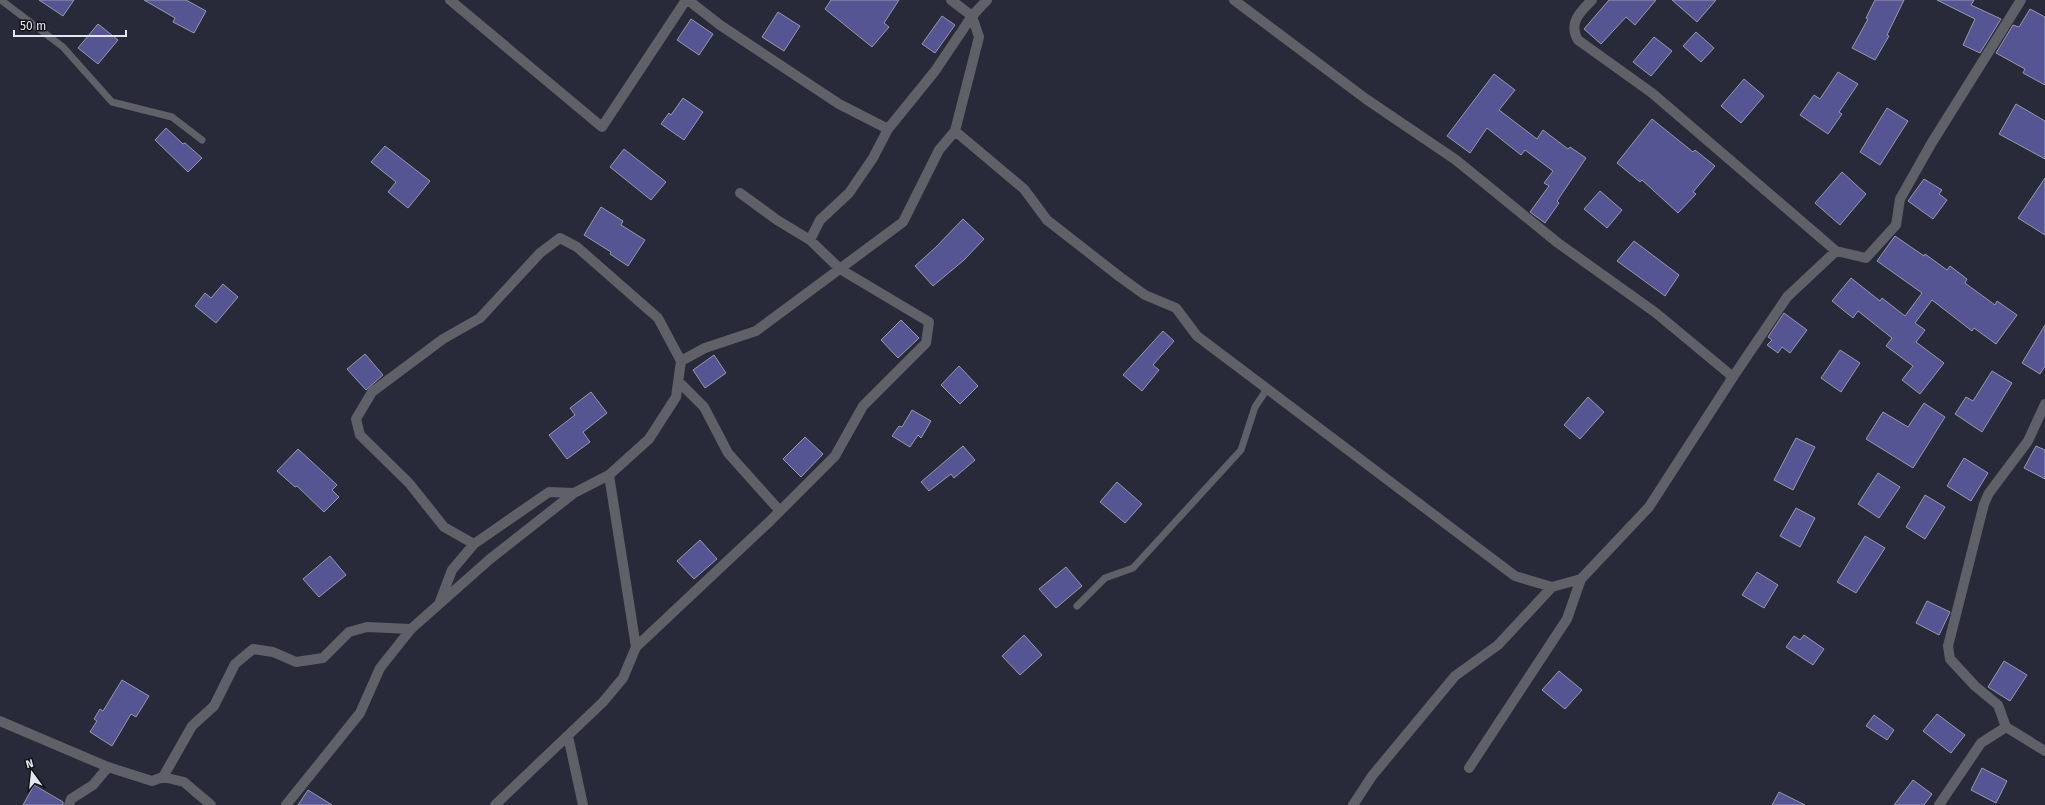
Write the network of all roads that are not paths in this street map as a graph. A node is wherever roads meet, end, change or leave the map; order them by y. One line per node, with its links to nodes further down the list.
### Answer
1 (2, 0): 12 (lane)
2 (450, 0): 3 (street)
3 (687, 0): 10 (street)
4 (951, 0): 9 (street)
5 (987, 0): 9 (street)
6 (1234, 0): 18 (street)
7 (1592, 0): 15 (street)
8 (2021, 0): 15 (street)
9 (972, 16): 10 (street); 11 (street)
10 (888, 129): 14 (street)
11 (955, 131): 16 (street); 20 (street)
12 (202, 140)
13 (740, 193): 14 (street)
14 (810, 240): 16 (street)
15 (1836, 251): 18 (street)
16 (840, 269): 17 (street); 24 (street)
17 (681, 361): 19 (street); 25 (street)
18 (1733, 377): 26 (street)
19 (679, 382): 22 (street); 24 (street)
20 (1267, 389): 27 (street); 29 (lane)
21 (2045, 404): 33 (street)
22 (609, 475): 23 (street); 31 (street)
23 (574, 492): 25 (street); 28 (street)
24 (780, 511): 31 (street)
25 (474, 544): 28 (street)
26 (1581, 578): 27 (street); 37 (street)
27 (1552, 587): 44 (street)
28 (439, 606): 30 (street)
29 (1077, 606)
30 (411, 629): 38 (street); 41 (street)
31 (636, 647): 34 (street)
32 (0, 721): 36 (street)
33 (2006, 727): 35 (street); 45 (street)
34 (568, 736): 42 (street); 43 (street)
35 (2045, 751)
36 (108, 767): 38 (street); 39 (street)
37 (1469, 768)
38 (164, 777): 40 (street)
39 (69, 805)
40 (211, 805)
41 (286, 805)
42 (495, 805)
43 (584, 805)
44 (1353, 805)
45 (1939, 805)

